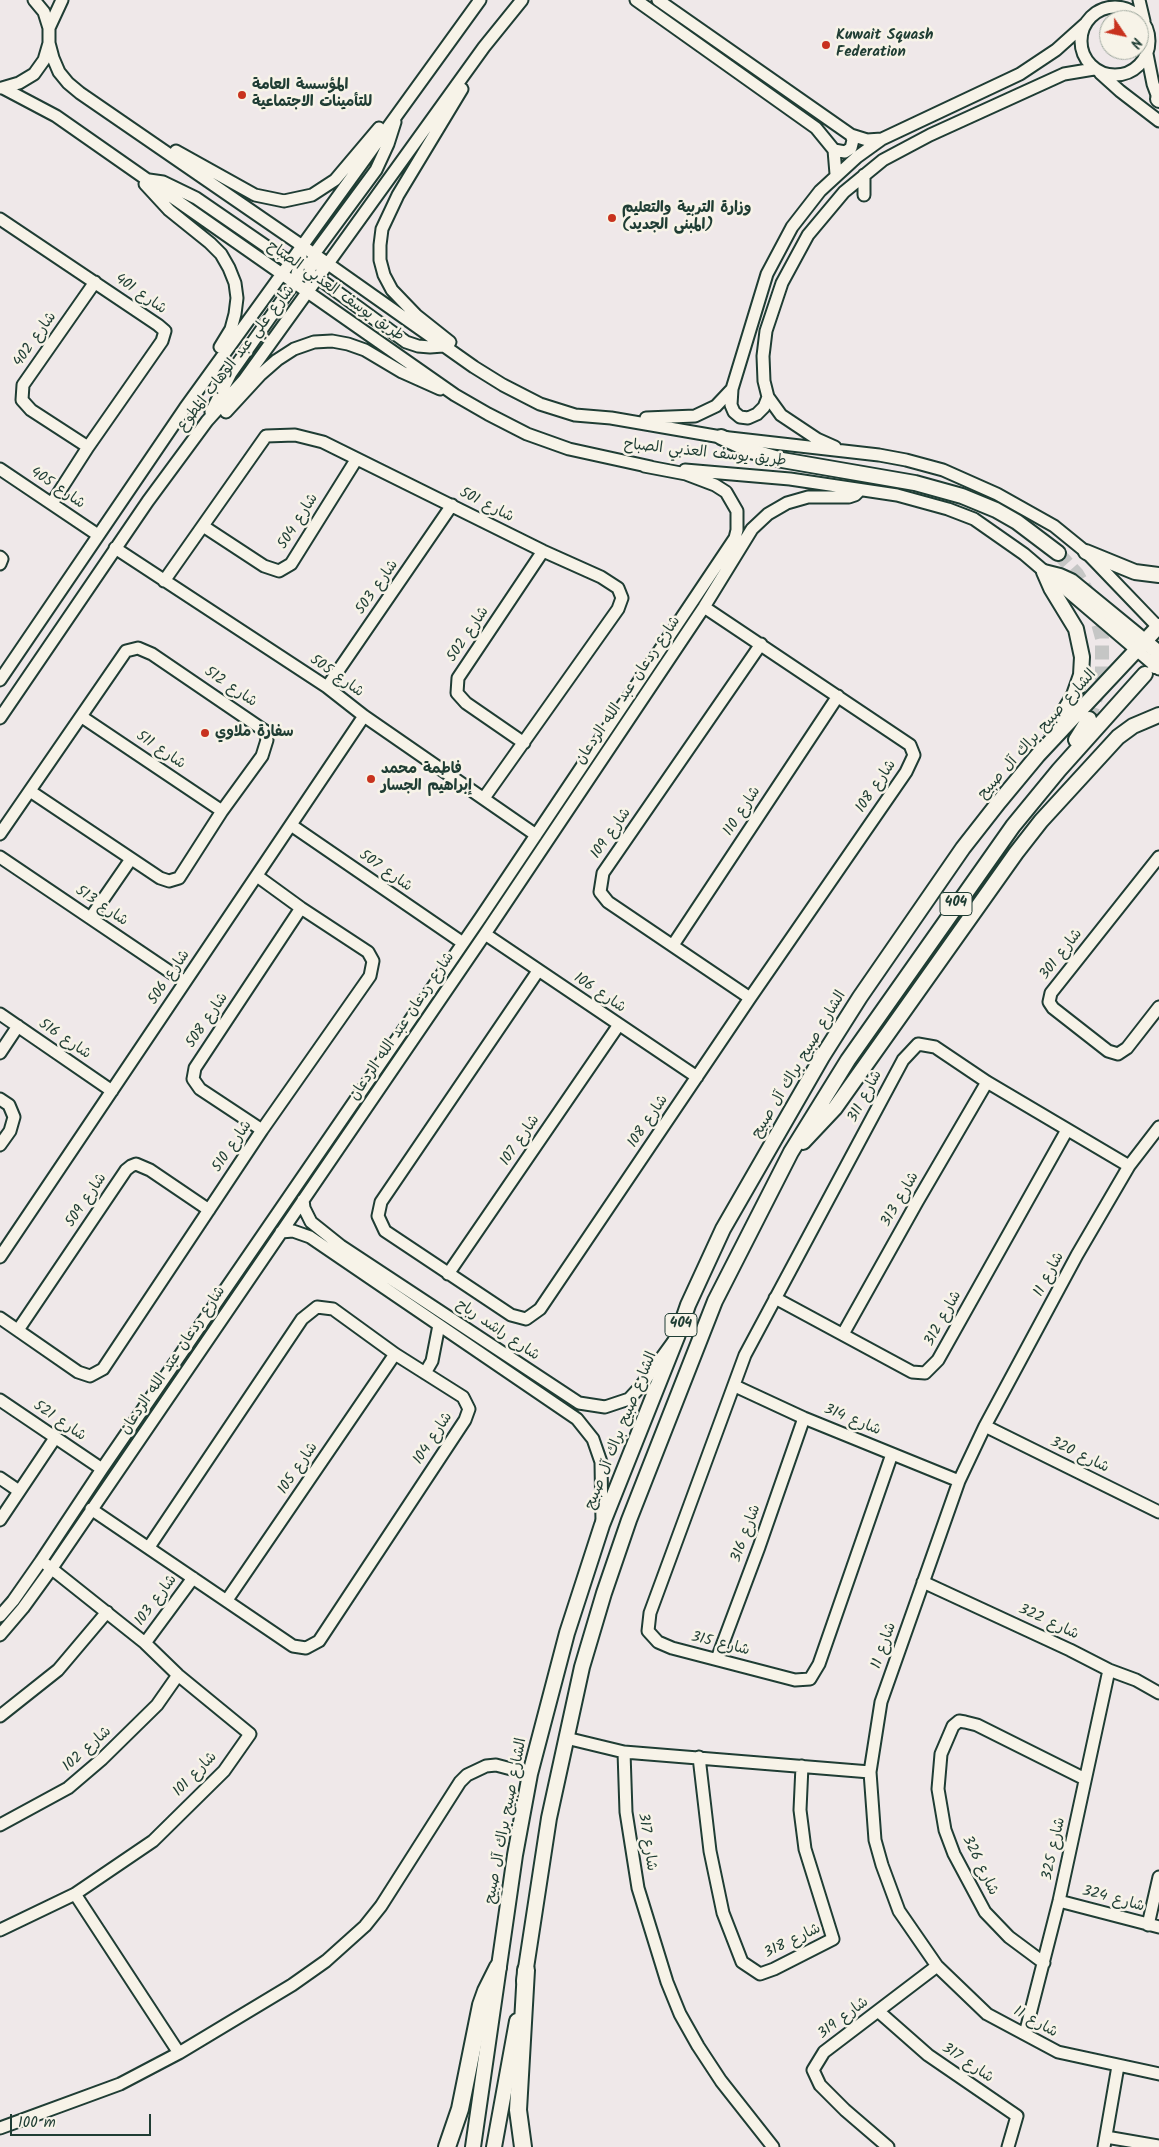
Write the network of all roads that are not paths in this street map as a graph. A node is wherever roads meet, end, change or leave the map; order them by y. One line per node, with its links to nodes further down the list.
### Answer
1 (34, 0): 10 (street)
2 (62, 0): 10 (street)
3 (480, 0): 11 (street, شارع علي عبد الوهاب المطوع)
4 (522, 0): 13 (street, شارع علي عبد الوهاب المطوع)
5 (636, 0): 24 (street)
6 (658, 0): 22 (street)
7 (1111, 4): 8 (street); 9 (street)
8 (1130, 10)
9 (1085, 24): 16 (street); 23 (street)
10 (49, 28): 12 (street)
11 (453, 35): 19 (street, شارع علي عبد الوهاب المطوع); 21 (street)
12 (49, 43): 17 (street); 21 (street, طريق يوسف العذبي الصباح)
13 (484, 47): 31 (street, شارع علي عبد الوهاب المطوع); 37 (street)
14 (1143, 60): 16 (street)
15 (1148, 60): 18 (street)
16 (1097, 70): 20 (street); 26 (street)
17 (1, 88): 27 (street, طريق يوسف العذبي الصباح)
18 (1159, 99)
19 (396, 116): 30 (street, شارع علي عبد الوهاب المطوع); 32 (street)
20 (1159, 121)
21 (124, 123): 30 (street, طريق يوسف العذبي الصباح)
22 (851, 135): 23 (street); 24 (street)
23 (882, 140): 25 (street)
24 (834, 150): 25 (street)
25 (836, 174): 38 (street)
26 (864, 175): 28 (street); 40 (street)
27 (142, 177): 32 (street); 33 (street, طريق يوسف العذبي الصباح); 41 (street)
28 (864, 195)
29 (2, 225): 34 (street, شارع 401)
30 (301, 246): 32 (street, طريق يوسف العذبي الصباح); 32 (street, شارع علي عبد الوهاب المطوع)
31 (328, 264): 32 (street, طريق يوسف العذبي الصباح); 32 (street, شارع علي عبد الوهاب المطوع); 36 (street, طريق يوسف العذبي الصباح)
32 (305, 269): 33 (street, شارع علي عبد الوهاب المطوع); 33 (street, طريق يوسف العذبي الصباح); 35 (street, شارع علي عبد الوهاب المطوع); 35 (street, طريق يوسف العذبي الصباح); 36 (street); 43 (street)
33 (282, 272): 41 (street, شارع علي عبد الوهاب المطوع)
34 (95, 282): 45 (street, شارع 402); 45 (street, شارع 401)
35 (309, 291): 39 (street, طريق يوسف العذبي الصباح); 43 (street, شارع علي عبد الوهاب المطوع)
36 (443, 346): 37 (street, طريق يوسف العذبي الصباح)
37 (474, 367): 42 (street, طريق يوسف العذبي الصباح)
38 (732, 389): 40 (street); 42 (street)
39 (455, 395): 47 (street); 49 (street, طريق يوسف العذبي الصباح)
40 (768, 397): 46 (street)
41 (185, 408): 57 (street, شارع علي عبد الوهاب المطوع)
42 (612, 418): 44 (street, طريق يوسف العذبي الصباح)
43 (208, 421): 47 (street, شارع علي عبد الوهاب المطوع)
44 (721, 437): 46 (street, طريق يوسف العذبي الصباح); 61 (main road)
45 (88, 447): 52 (street, شارع 401)
46 (846, 452): 60 (street, طريق يوسف العذبي الصباح)
47 (183, 453): 58 (street, شارع علي عبد الوهاب المطوع)
48 (356, 460): 53 (street, شارع 501); 55 (street, شارع 501); 55 (street, شارع 504)
49 (644, 466): 51 (street, طريق يوسف العذبي الصباح); 54 (street)
50 (0, 468): 52 (street, شارع 405)
51 (860, 490): 56 (street, شارع ردعان عبد الله الردعان); 64 (street, طريق يوسف العذبي الصباح)
52 (52, 503): 57 (street, شارع 405)
53 (452, 505): 59 (street, شارع 501); 73 (street, شارع 503)
54 (738, 521): 56 (street); 80 (street, شارع ردعان عبد الله الردعان)
55 (203, 526): 66 (street, شارع 501)
56 (752, 529): 67 (street, شارع ردعان عبد الله الردعان)
57 (98, 535): 72 (street, شارع علي عبد الوهاب المطوع)
58 (115, 548): 66 (street, شارع 505); 78 (street, شارع علي عبد الوهاب المطوع)
59 (543, 551): 81 (street, شارع 502); 81 (street, شارع 501)
60 (1086, 552): 65 (main road); 68 (street, طريق يوسف العذبي الصباح)
61 (1058, 554)
62 (0, 557): 63 (street)
63 (0, 564)
64 (1044, 572): 70 (main road); 83 (main road)
65 (1159, 575)
66 (164, 581): 73 (street, شارع 505)
67 (704, 607): 69 (street, شارع 108); 82 (street, شارع ردعان عبد الله الردعان)
68 (1159, 627): 70 (main road, الشارع صبيح براك آل صبيح / 404)
69 (761, 644): 74 (street, شارع 108); 98 (street, شارع 109)
70 (1140, 646): 71 (main road); 83 (main road, الشارع صبيح براك آل صبيح / 404)
71 (1155, 663): 103 (main road, 404)
72 (0, 680)
73 (327, 687): 76 (street, شارع 505)
74 (838, 696): 98 (street, شارع 110); 101 (street, شارع 108)
75 (1159, 715): 120 (main road)
76 (364, 716): 85 (street, شارع 505); 87 (street, شارع 506)
77 (82, 717): 84 (street, شارع 512); 86 (street, شارع 511); 86 (street, شارع 512)
78 (0, 718)
79 (1089, 719): 103 (main road)
80 (601, 737): 82 (street); 89 (street, شارع ردعان عبد الله الردعان)
81 (524, 743): 85 (street, شارع 501)
82 (611, 744): 96 (street, شارع ردعان عبد الله الردعان)
83 (1038, 755): 134 (main road, الشارع صبيح براك آل صبيح / 404)
84 (30, 791): 88 (street, شارع 512); 92 (street, شارع 512)
85 (484, 798): 89 (street, شارع 505)
86 (222, 811): 92 (street, شارع 512)
87 (291, 825): 93 (street, شارع 506); 97 (street, شارع 507)
88 (0, 834)
89 (536, 835): 97 (street, شارع ردعان عبد الله الردعان)
90 (1159, 856): 102 (street, شارع 301)
91 (0, 857): 95 (street, شارع 513)
92 (131, 859): 95 (street)
93 (256, 876): 94 (street, شارع 510); 100 (street, شارع 506)
94 (301, 908): 117 (street, شارع 508); 117 (street, شارع 510)
95 (91, 917): 100 (street, شارع 513)
96 (485, 934): 99 (street, شارع 106); 108 (street, شارع ردعان عبد الله الردعان)
97 (463, 943): 107 (street, شارع ردعان عبد الله الردعان)
98 (673, 945): 101 (street, شارع 109)
99 (538, 971): 106 (street, شارع 106); 128 (street, شارع 108)
100 (185, 982): 112 (street, شارع 506)
101 (750, 998): 110 (street, شارع 108)
102 (1159, 1007)
103 (882, 1012): 120 (main road, 404)
104 (0, 1014): 105 (street, شارع 516)
105 (18, 1026): 109 (street); 112 (street, شارع 516)
106 (618, 1026): 110 (street, شارع 106); 128 (street, شارع 107)
107 (401, 1033): 108 (street); 113 (street, شارع ردعان عبد الله الردعان)
108 (412, 1040): 115 (street, شارع ردعان عبد الله الردعان)
109 (0, 1053)
110 (697, 1078): 128 (street, شارع 108)
111 (987, 1082): 118 (street, شارع 311); 129 (street, شارع 311); 133 (street, شارع 313)
112 (112, 1090): 127 (street, شارع 506)
113 (357, 1097): 115 (street); 143 (street, شارع ردعان عبد الله الردعان)
114 (0, 1099): 119 (street)
115 (368, 1104): 122 (street, شارع ردعان عبد الله الردعان)
116 (1159, 1127): 121 (street, شارع 11)
117 (262, 1130): 123 (street, شارع 510)
118 (1067, 1130): 121 (street, شارع 311); 133 (street, شارع 312)
119 (0, 1145)
120 (791, 1152): 166 (main road, 404)
121 (1129, 1166): 140 (street, شارع 11)
122 (303, 1200): 124 (street, شارع راشد رباح); 125 (street, شارع ردعان عبد الله الردعان)
123 (209, 1210): 132 (street, شارع 509); 132 (street, شارع 510)
124 (316, 1227): 126 (street); 134 (street, شارع راشد رباح)
125 (281, 1232): 126 (street, شارع راشد رباح); 147 (street, شارع ردعان عبد الله الردعان)
126 (310, 1237): 131 (street, شارع راشد رباح)
127 (0, 1257)
128 (448, 1274)
129 (775, 1298): 133 (street, شارع 312); 137 (street, شارع 311)
130 (0, 1318): 132 (street, شارع 510)
131 (439, 1324): 136 (street); 150 (street, شارع راشد رباح)
132 (18, 1330)
133 (844, 1334)
134 (677, 1337): 150 (main road, الشارع صبيح براك آل صبيح / 404)
135 (394, 1354): 136 (street, شارع 104); 151 (street, شارع 104); 156 (street, شارع 105)
136 (425, 1373): 156 (street, شارع 104)
137 (735, 1386): 139 (street, شارع 314); 161 (street, شارع 315)
138 (0, 1400): 141 (street, شارع 521)
139 (804, 1418): 142 (street, شارع 314); 161 (street, شارع 316)
140 (986, 1426): 145 (street, شارع 11); 148 (street, شارع 320)
141 (56, 1438): 143 (street, شارع 521); 146 (street)
142 (892, 1454): 145 (street, شارع 314); 161 (street, شارع 315)
143 (102, 1469): 152 (street, شارع ردعان عبد الله الردعان)
144 (0, 1478): 146 (street)
145 (959, 1481): 155 (street, شارع 11)
146 (19, 1491): 149 (street)
147 (91, 1509): 151 (street, شارع 104); 153 (street, شارع ردعان عبد الله الردعان)
148 (1159, 1512)
149 (0, 1520)
150 (602, 1525): 171 (main road, الشارع صبيح براك آل صبيح / 404)
151 (149, 1547): 154 (street, شارع 104)
152 (41, 1561): 153 (street, شارع 101); 158 (street, شارع ردعان عبد الله الردعان)
153 (52, 1568): 157 (street, شارع 101); 159 (street, شارع ردعان عبد الله الردعان)
154 (193, 1578): 156 (street, شارع 104); 160 (street, شارع 103)
155 (923, 1582): 162 (street, شارع 322); 170 (street, شارع 11)
156 (228, 1600)
157 (107, 1612): 160 (street, شارع 101); 165 (street)
158 (0, 1616)
159 (0, 1635)
160 (144, 1643): 163 (street, شارع 101)
161 (717, 1659)
162 (1109, 1670): 164 (street, شارع 322); 172 (street, شارع 325)
163 (178, 1675): 173 (street, شارع 102); 175 (street, شارع 101)
164 (1159, 1693)
165 (0, 1716)
166 (566, 1738): 167 (street); 182 (main road, 404)
167 (624, 1752): 168 (street); 195 (street, شارع 317)
168 (699, 1757): 169 (street); 169 (street, شارع 318)
169 (802, 1766): 170 (street)
170 (870, 1772): 180 (street, شارع 11)
171 (530, 1774): 181 (main road, الشارع صبيح براك آل صبيح / 404); 185 (street)
172 (1085, 1780): 176 (street, شارع 325); 179 (street, شارع 326)
173 (0, 1826)
174 (1159, 1877): 177 (street)
175 (75, 1894): 178 (street, شارع 101); 185 (street)
176 (1059, 1901): 177 (street, شارع 324); 179 (street, شارع 325)
177 (1154, 1926)
178 (0, 1930)
179 (1044, 1963): 184 (street, شارع 325)
180 (937, 1966): 183 (street, شارع 319); 184 (street, شارع 11)
181 (498, 1967): 191 (highway); 192 (main road, الشارع صبيح براك آل صبيح / 404)
182 (526, 1970): 193 (main road, 404); 194 (highway)
183 (878, 2012): 196 (street, شارع 319); 197 (street, شارع 317)
184 (1026, 2034): 186 (street, شارع 11)
185 (179, 2054): 188 (street)
186 (1118, 2066): 187 (street, شارع 11); 189 (street)
187 (1159, 2074)
188 (0, 2128)
189 (1105, 2142): 190 (street)
190 (1159, 2146)
191 (447, 2147)
192 (473, 2147)
193 (494, 2147)
194 (523, 2147)
195 (773, 2147)
196 (888, 2147)
197 (1008, 2147)

